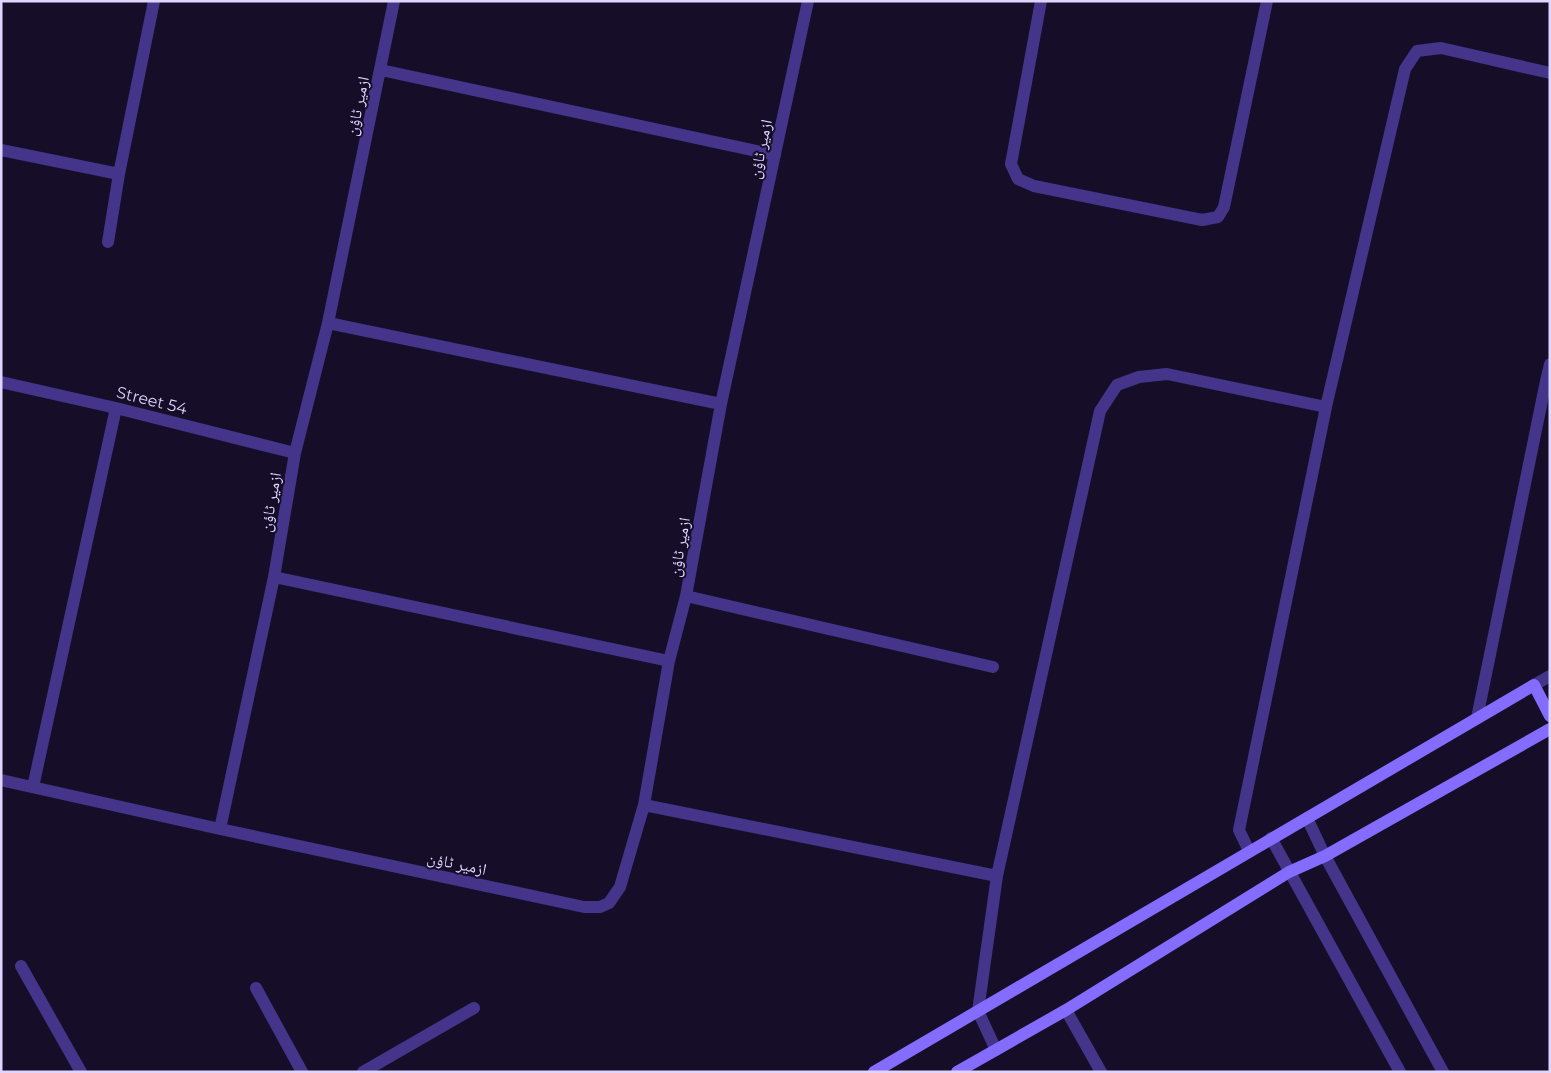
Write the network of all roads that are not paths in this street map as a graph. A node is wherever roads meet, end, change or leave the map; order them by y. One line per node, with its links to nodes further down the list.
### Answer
1 (154, 1): 10 (street)
2 (394, 1): 6 (street, ازمیر ٹاؤن)
3 (808, 1): 9 (street, ازمیر ٹاؤن)
4 (1042, 1): 5 (street)
5 (1267, 1)
6 (380, 70): 9 (street); 12 (street, ازمیر ٹاؤن)
7 (1550, 73): 17 (street)
8 (1, 150): 10 (street)
9 (775, 155): 16 (street, ازمیر ٹاؤن)
10 (119, 174): 11 (street)
11 (108, 242)
12 (328, 323): 16 (street); 19 (street, ازمیر ٹاؤن)
13 (1550, 364): 14 (street)
14 (1548, 380): 27 (street)
15 (1, 382): 18 (street, Street 54)
16 (721, 404): 21 (street, ازمیر ٹاؤن)
17 (1326, 407): 35 (street); 38 (street)
18 (116, 408): 19 (street, Street 54); 30 (street)
19 (295, 453): 20 (street, ازمیر ٹاؤن)
20 (274, 577): 22 (street); 33 (street, ازمیر ٹاؤن)
21 (686, 596): 22 (street, ازمیر ٹاؤن); 23 (street)
22 (669, 661): 31 (street, ازمیر ٹاؤن)
23 (993, 667)
24 (1550, 676): 25 (street)
25 (1534, 685): 26 (street); 27 (street)
26 (1550, 716)
27 (1477, 718): 32 (street)
28 (1550, 729): 36 (street)
29 (1, 780): 30 (street)
30 (33, 787): 33 (street)
31 (644, 805): 33 (street, ازمیر ٹاؤن); 38 (street)
32 (1306, 818): 34 (street); 36 (street)
33 (220, 829)
34 (1271, 838): 35 (street); 37 (street)
35 (1250, 851): 43 (street)
36 (1325, 856): 37 (street); 52 (street)
37 (1289, 872): 42 (street); 51 (street)
38 (997, 876): 43 (street)
39 (21, 966): 45 (street)
40 (256, 988): 46 (street)
41 (474, 1008): 47 (street)
42 (1066, 1010): 44 (street); 50 (street)
43 (978, 1011): 44 (street); 48 (street)
44 (996, 1050): 49 (street)
45 (82, 1072)
46 (302, 1072)
47 (363, 1072)
48 (874, 1072)
49 (957, 1072)
50 (1101, 1072)
51 (1400, 1072)
52 (1443, 1072)

